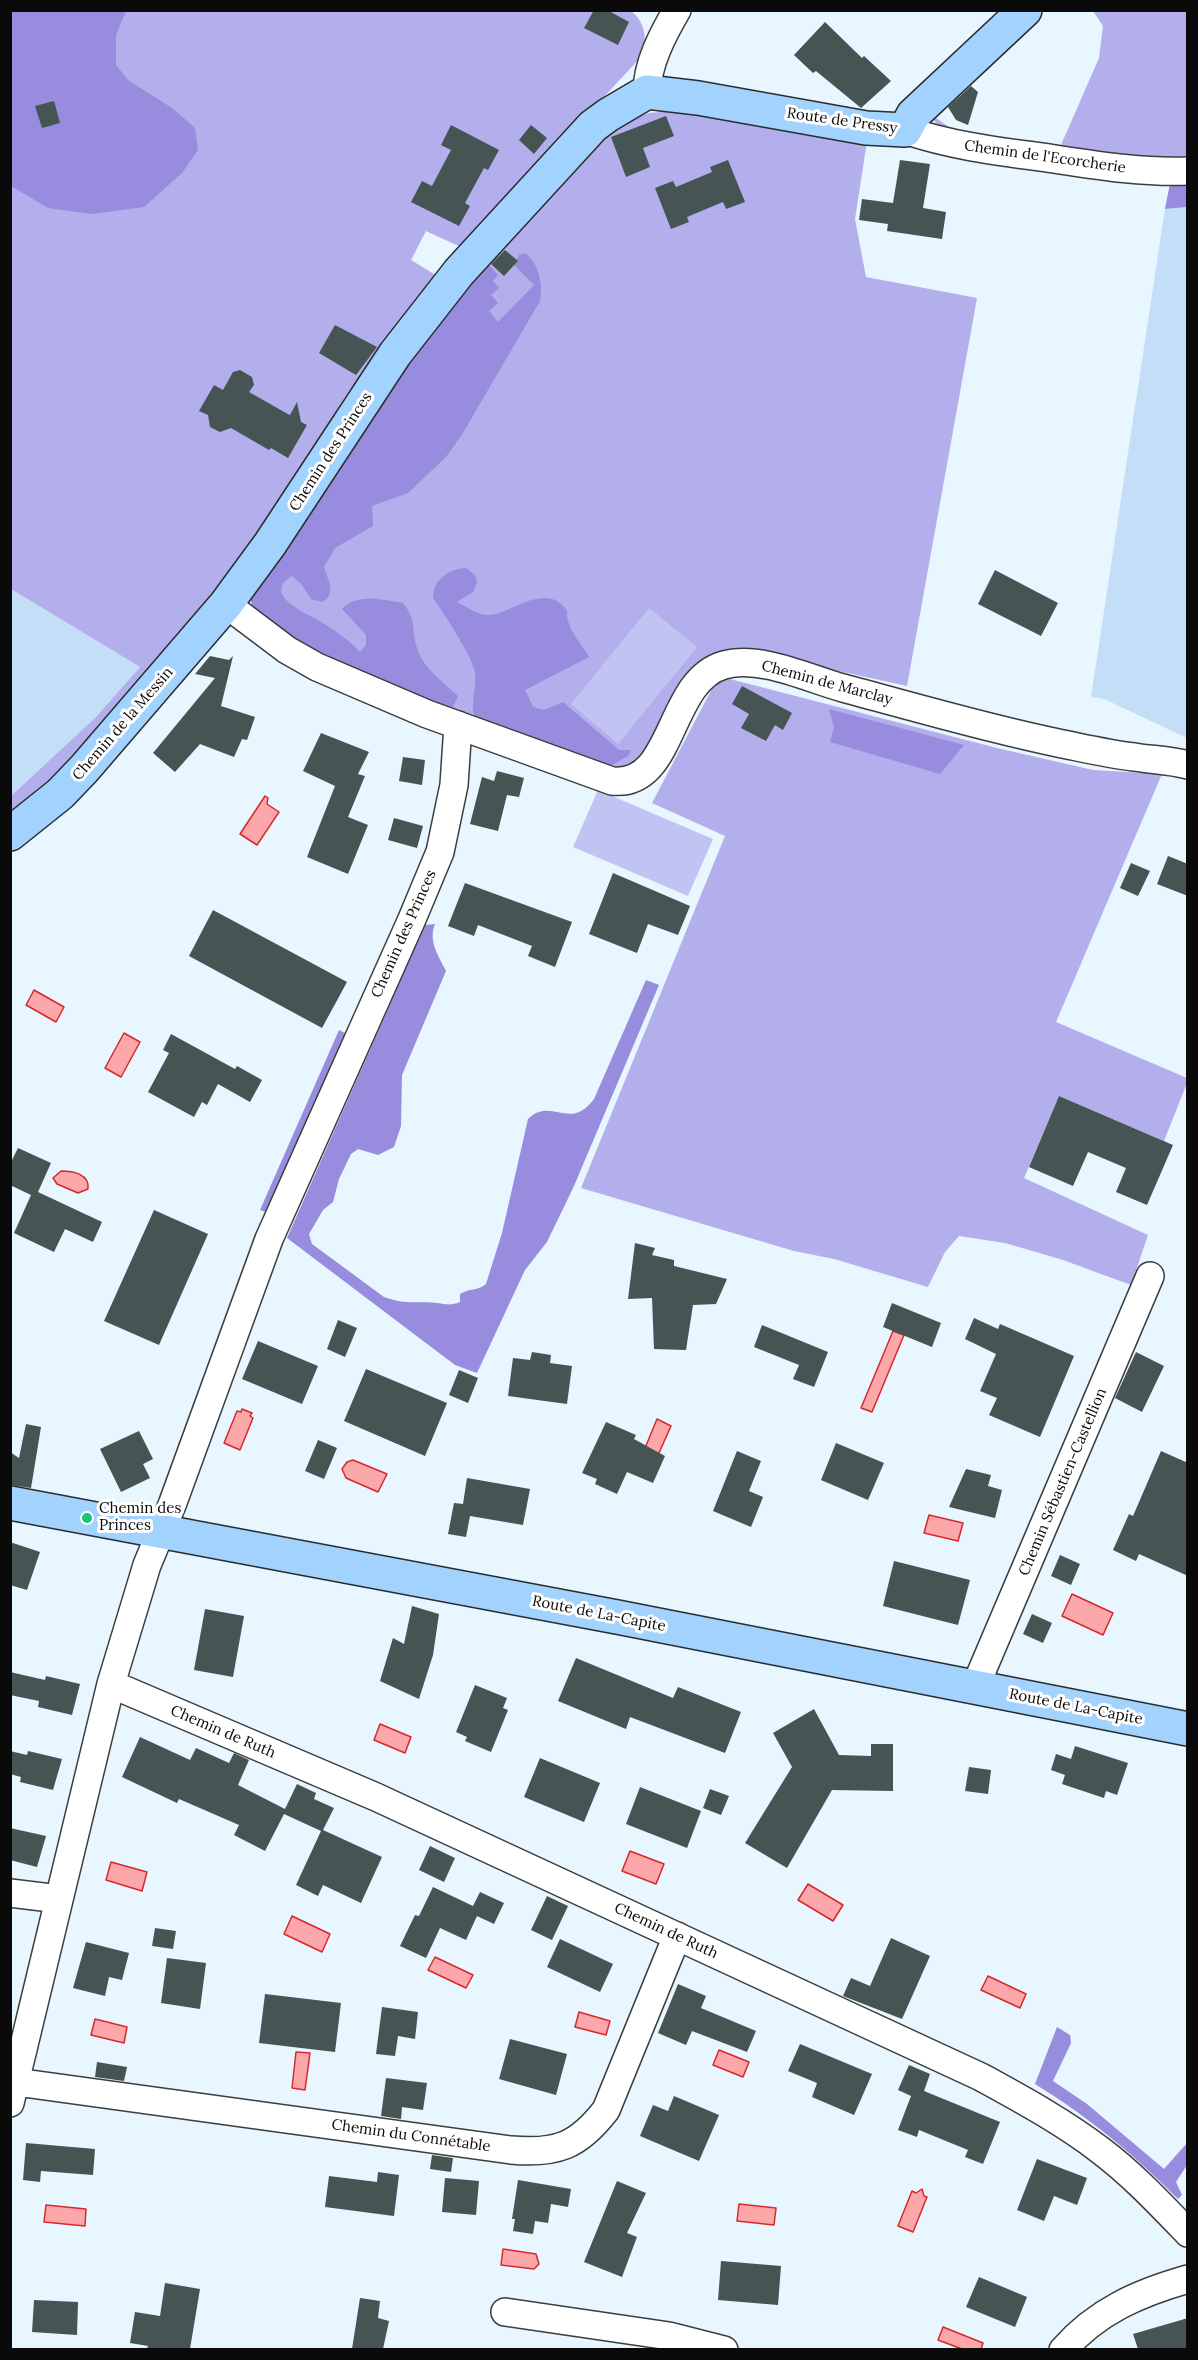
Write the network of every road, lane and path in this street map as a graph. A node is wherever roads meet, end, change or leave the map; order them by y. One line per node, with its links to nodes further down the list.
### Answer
1 (677, 10): 3 (street)
2 (1024, 10): 4 (street, Route de Pressy)
3 (647, 92): 4 (street, Route de Pressy); 6 (street, Chemin des Princes)
4 (905, 130): 5 (street, Chemin de l'Ecorcherie)
5 (1188, 171)
6 (226, 604): 7 (street); 9 (street, Chemin de la Messin)
7 (458, 725): 8 (street, Chemin de Marclay); 12 (street, Chemin des Princes)
8 (1188, 765)
9 (10, 834)
10 (1150, 1276): 14 (street, Chemin Sébastien-Castellion)
11 (10, 1503): 12 (street, Route de La-Capite)
12 (160, 1532): 13 (street, Chemin des Princes); 14 (street, Route de La-Capite)
13 (111, 1684): 17 (street, Chemin des Princes); 18 (street, Chemin de Ruth)
14 (975, 1687): 15 (street, Route de La-Capite)
15 (1188, 1729)
16 (10, 1893): 17 (street)
17 (59, 1899): 19 (street, Chemin des Princes)
18 (677, 1936): 19 (street, Chemin du Connétable); 20 (street, Chemin de Ruth)
19 (13, 2093)
20 (1188, 2233)
21 (1188, 2279): 24 (street)
22 (505, 2312): 23 (street)
23 (724, 2349)
24 (1063, 2349)

